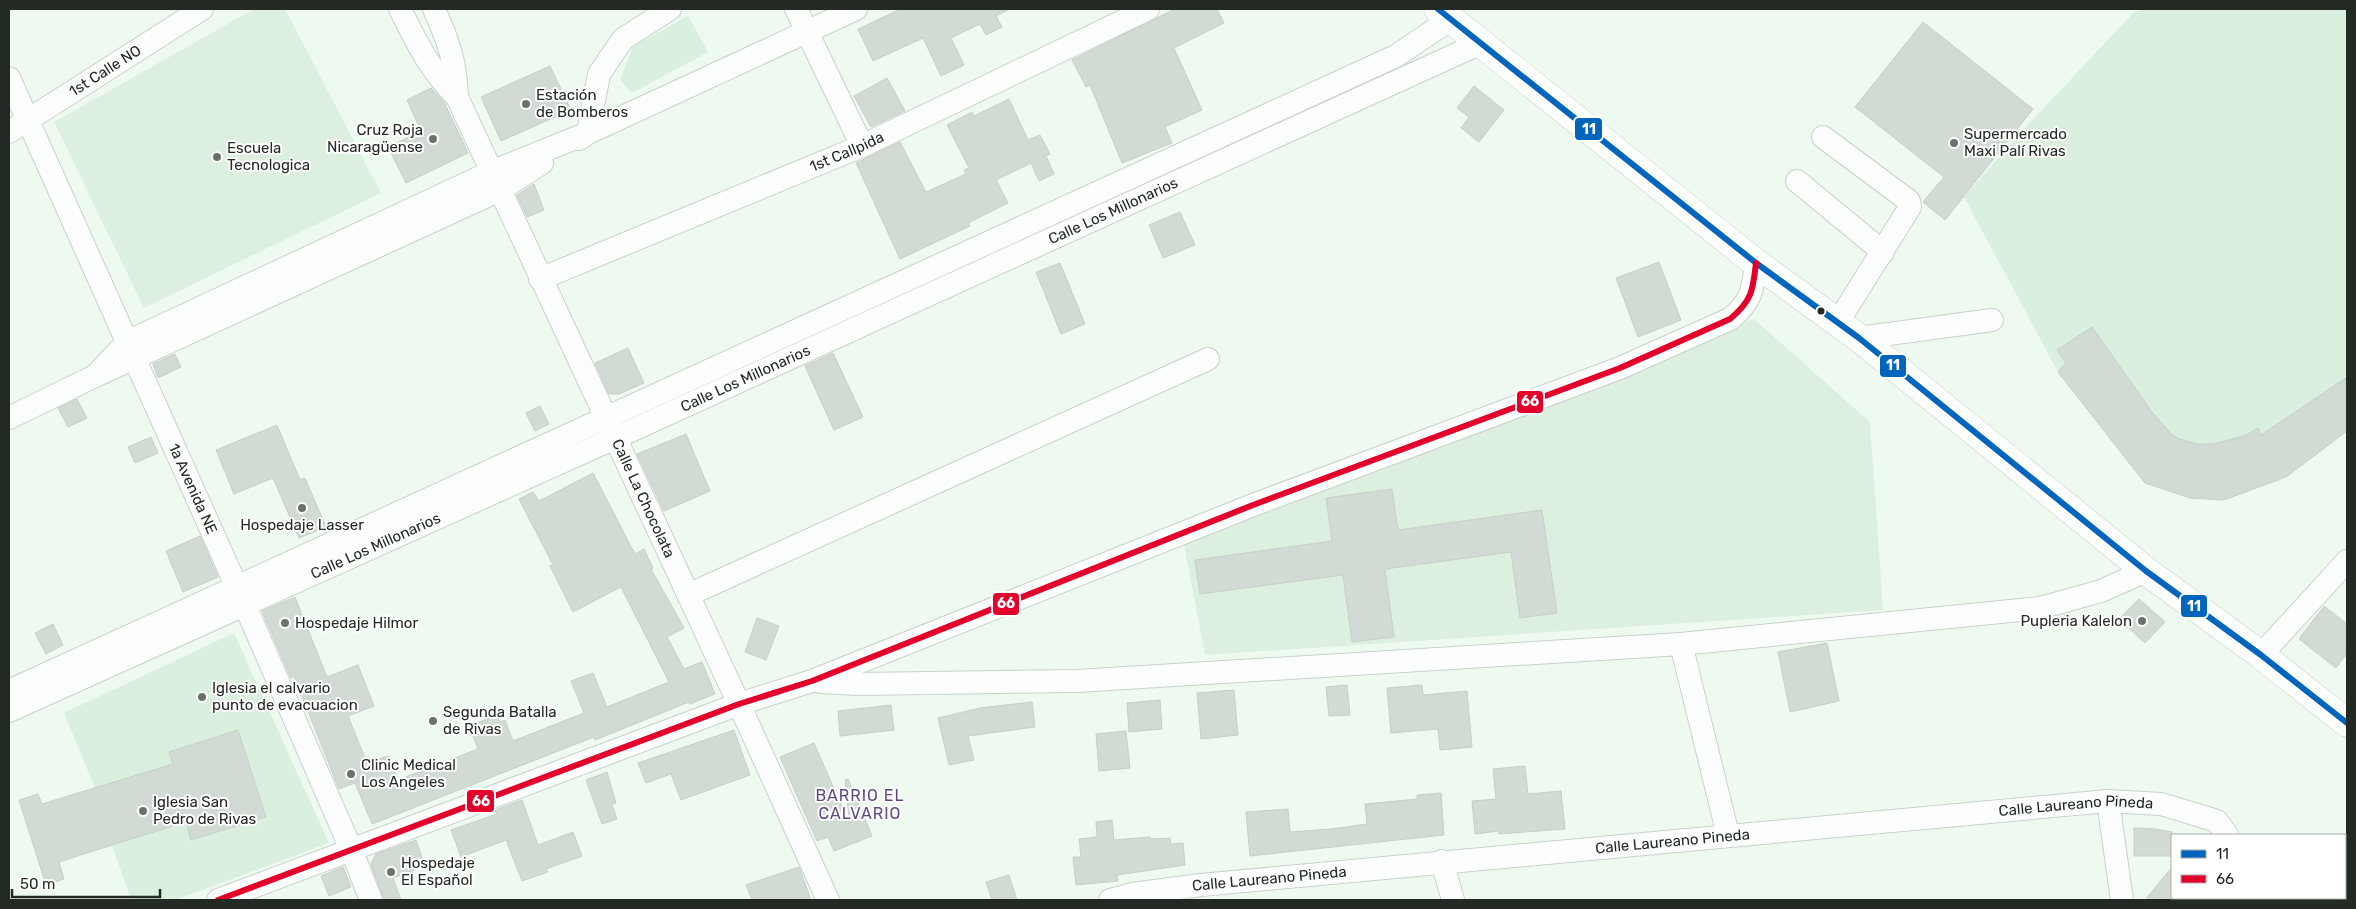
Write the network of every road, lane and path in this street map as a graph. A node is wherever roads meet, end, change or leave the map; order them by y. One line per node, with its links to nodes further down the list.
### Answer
1 (202, 9): 13 (street, 1st Calle NO)
2 (400, 9): 12 (street, Calle La Chocolata)
3 (434, 9): 12 (street, Calle La Chocolata)
4 (670, 9): 15 (street)
5 (796, 9): 9 (street)
6 (856, 9): 9 (street)
7 (1148, 9): 17 (street, 1st Callpida)
8 (1445, 14): 10 (highway); 28 (street, Calle Los Millonarios)
9 (807, 31): 15 (street); 17 (street)
10 (1481, 43): 21 (highway); 29 (street, Calle Los Millonarios)
11 (9, 78): 13 (street, 1a Avenida NE)
12 (457, 97): 18 (street, Calle La Chocolata)
13 (28, 120): 14 (street, 1st Calle NO); 25 (street, 1a Avenida NE)
14 (9, 132)
15 (588, 133): 18 (street)
16 (1823, 137): 20 (street)
17 (862, 146): 22 (street, 1st Callpida)
18 (495, 181): 22 (street, Calle La Chocolata); 25 (street)
19 (1797, 181): 20 (street)
20 (1883, 252): 24 (street)
21 (1756, 263): 24 (highway); 36 (street)
22 (540, 278): 28 (street, Calle La Chocolata)
23 (1992, 320): 24 (street)
24 (1849, 330): 31 (highway)
25 (131, 350): 27 (street); 32 (street, 1a Avenida NE)
26 (1208, 359): 33 (street)
27 (9, 418)
28 (605, 418): 29 (street, Calle La Chocolata); 32 (street, Calle Los Millonarios)
29 (615, 438): 32 (street, Calle Los Millonarios); 33 (street, Calle La Chocolata)
30 (2347, 561): 35 (street)
31 (2146, 571): 34 (street); 35 (highway)
32 (240, 595): 37 (street, Calle Los Millonarios); 39 (street, Calle Los Millonarios); 44 (street, 1a Avenida NE)
33 (688, 595): 38 (street, Calle La Chocolata)
34 (1681, 644): 36 (street); 43 (street)
35 (2261, 655): 40 (highway)
36 (812, 682): 38 (street)
37 (9, 691)
38 (739, 704): 44 (street); 49 (street, Calle La Chocolata)
39 (9, 711)
40 (2347, 722)
41 (2108, 801): 42 (street, Calle Laureano Pineda); 43 (street, Calle Laureano Pineda); 52 (street)
42 (2226, 834)
43 (1728, 835): 45 (street, Calle Laureano Pineda)
44 (351, 849): 47 (street); 48 (street, 1a Avenida NE)
45 (1442, 861): 46 (street, Calle Laureano Pineda); 51 (street)
46 (1203, 892): 50 (street, Calle Laureano Pineda)
47 (218, 900)
48 (371, 900)
49 (828, 900)
50 (1110, 900)
51 (1453, 900)
52 (2122, 900)

